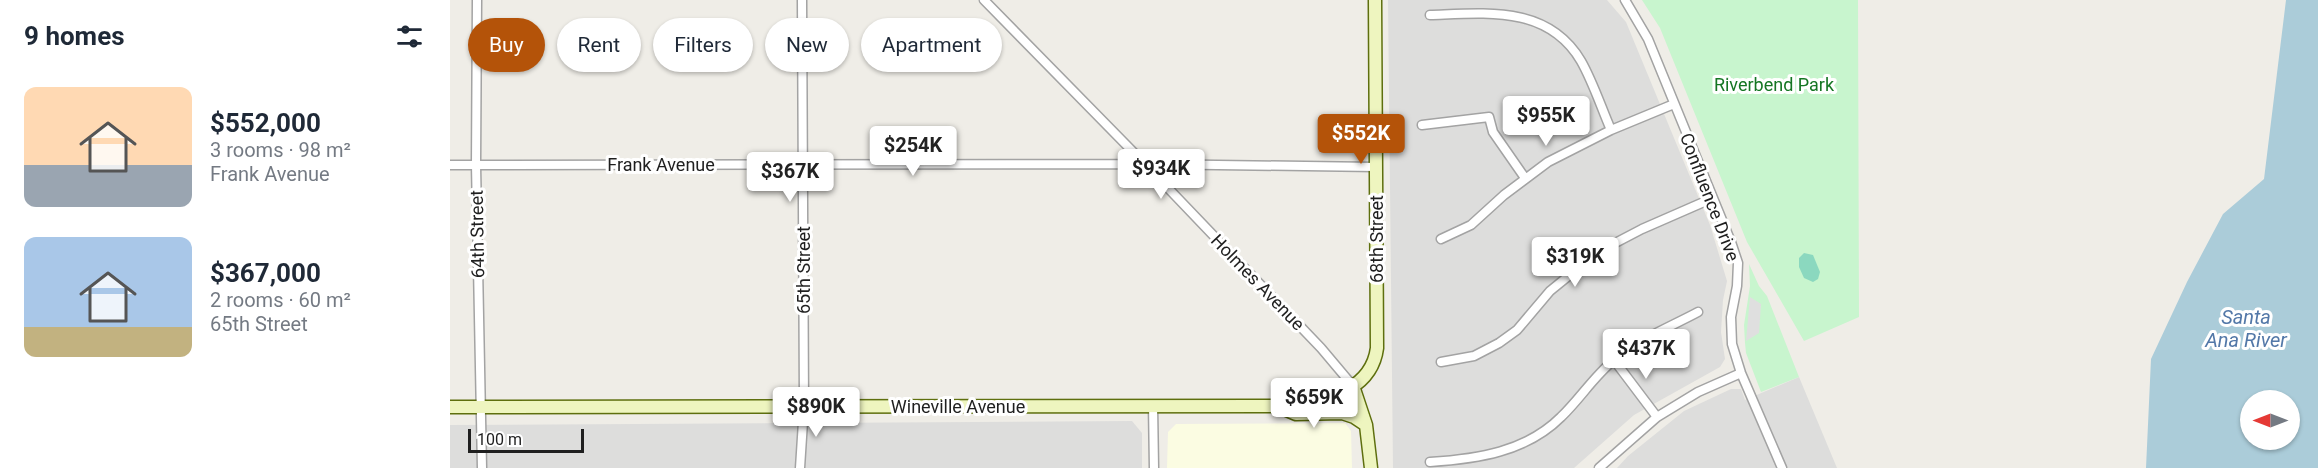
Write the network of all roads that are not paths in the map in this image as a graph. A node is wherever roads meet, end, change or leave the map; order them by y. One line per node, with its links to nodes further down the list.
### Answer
1 (477, 0): 13 (street, 64th Street)
2 (802, 0): 10 (street, 65th Street)
3 (984, 0): 11 (street, Holmes Avenue)
4 (1375, 0): 14 (street, 68th Street)
5 (1625, 0): 7 (street, Confluence Drive)
6 (1430, 15): 9 (street)
7 (1674, 104): 9 (street); 16 (street, Confluence Drive)
8 (1422, 125): 15 (street)
9 (1611, 130): 15 (street)
10 (803, 163): 11 (street, Frank Avenue); 13 (street, Frank Avenue); 25 (street, 65th Street)
11 (1145, 164): 14 (street, Frank Avenue); 22 (street, Holmes Avenue)
12 (450, 165): 13 (street, Frank Avenue)
13 (476, 165): 24 (street, 64th Street)
14 (1376, 167): 22 (street, 68th Street)
15 (1525, 178): 17 (street)
16 (1713, 198): 20 (street); 21 (street, Confluence Drive)
17 (1442, 239)
18 (1698, 312): 19 (street)
19 (1614, 360): 28 (street); 30 (street)
20 (1441, 362)
21 (1741, 372): 28 (street); 36 (street, Confluence Drive)
22 (1353, 386): 26 (street, Wineville Avenue); 29 (street)
23 (1153, 405): 25 (street, Wineville Avenue); 26 (street, Wineville Avenue); 33 (street)
24 (481, 406): 25 (street, Wineville Avenue); 27 (street, Wineville Avenue); 31 (street, 64th Street)
25 (804, 406): 32 (street, 65th Street)
26 (1277, 406): 29 (street)
27 (450, 407)
28 (1657, 417): 35 (street)
29 (1366, 425): 34 (street)
30 (1430, 462)
31 (482, 468)
32 (800, 468)
33 (1154, 468)
34 (1371, 468)
35 (1599, 468)
36 (1782, 468)

